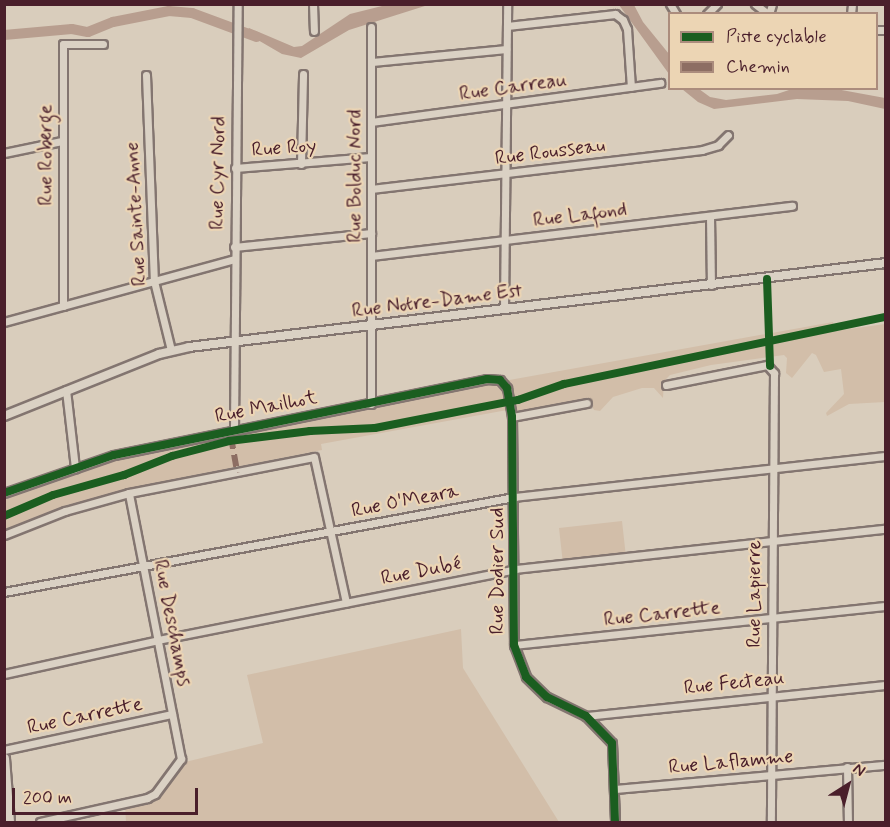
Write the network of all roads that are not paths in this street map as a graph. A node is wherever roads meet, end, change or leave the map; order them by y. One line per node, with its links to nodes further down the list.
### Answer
1 (238, 4): 21 (street, Rue Cyr Nord)
2 (314, 4): 6 (street)
3 (507, 4): 4 (street)
4 (507, 26): 8 (street); 13 (street)
5 (371, 27): 9 (street, Rue Bolduc Nord)
6 (314, 31)
7 (103, 44): 17 (street, Rue Roberge)
8 (506, 49): 9 (street); 14 (street)
9 (372, 62): 15 (street, Rue Bolduc Nord)
10 (303, 74): 20 (street)
11 (146, 75): 32 (street, Rue Sainte-Anne)
12 (660, 83): 13 (street, Rue Carreau)
13 (631, 87): 14 (street, Rue Carreau)
14 (506, 105): 15 (street, Rue Carreau); 22 (street)
15 (371, 122): 19 (street, Rue Bolduc Nord)
16 (728, 135): 22 (street, Rue Rousseau)
17 (62, 141): 18 (street); 34 (street, Rue Roberge)
18 (4, 153)
19 (371, 157): 20 (street, Rue Roy); 23 (street, Rue Bolduc Nord)
20 (301, 164): 21 (street, Rue Roy)
21 (235, 168): 28 (street, Rue Cyr Nord)
22 (505, 174): 23 (street, Rue Rousseau); 27 (street)
23 (371, 189): 26 (street, Rue Bolduc Nord)
24 (792, 206): 25 (street, Rue Lafond)
25 (710, 216): 27 (street, Rue Lafond); 33 (street)
26 (371, 233): 28 (street); 29 (street, Rue Bolduc Nord)
27 (504, 241): 29 (street, Rue Lafond); 35 (street)
28 (234, 247): 30 (street, Rue Cyr Nord)
29 (371, 256): 37 (street, Rue Bolduc Nord)
30 (234, 259): 32 (street); 38 (street, Rue Cyr Nord)
31 (885, 263): 33 (street, Rue Notre-Dame Est)
32 (154, 281): 34 (street); 39 (street, Rue Sainte-Anne)
33 (711, 285): 35 (street, Rue Notre-Dame Est)
34 (63, 306): 36 (street)
35 (504, 309): 37 (street, Rue Notre-Dame Est)
36 (4, 322)
37 (370, 325): 38 (street, Rue Notre-Dame Est); 43 (street, Rue Bolduc Nord)
38 (233, 342): 39 (street, Rue Notre-Dame Est); 46 (street, Rue Cyr Nord)
39 (171, 350): 41 (street, Rue Notre-Dame Est)
40 (666, 385): 49 (street, Rue Lapierre)
41 (66, 390): 44 (street, Rue Notre-Dame Est); 48 (street)
42 (587, 403): 45 (street)
43 (371, 404): 45 (street, Rue Mailhot); 46 (street, Rue Mailhot)
44 (4, 416)
45 (512, 417): 52 (street, Rue Dodier Sud)
46 (234, 429): 48 (street, Rue Mailhot)
47 (885, 456): 49 (street, Rue O'Meara)
48 (75, 468): 50 (street, Rue Mailhot)
49 (773, 468): 52 (street, Rue O'Meara); 56 (street, Rue Lapierre)
50 (4, 493)
51 (129, 493): 54 (street); 55 (street); 57 (street, Rue Deschamps)
52 (514, 497): 54 (street, Rue O'Meara); 58 (street, Rue Dodier Sud)
53 (885, 529): 56 (street, Rue Dubé)
54 (331, 533): 57 (street, Rue O'Meara); 60 (street)
55 (4, 535)
56 (771, 541): 58 (street, Rue Dubé); 62 (street, Rue Lapierre)
57 (144, 567): 59 (street, Rue O'Meara); 63 (street, Rue Deschamps)
58 (515, 570): 60 (street, Rue Dubé); 64 (street, Rue Dodier Sud)
59 (4, 592)
60 (346, 603): 63 (street, Rue Dubé)
61 (885, 606): 62 (street, Rue Carrette)
62 (770, 619): 64 (street, Rue Carrette); 67 (street, Rue Lapierre)
63 (158, 640): 65 (street, Rue Dubé); 68 (street, Rue Deschamps)
64 (514, 645): 69 (street, Rue Dodier Sud)
65 (4, 674)
66 (885, 685): 67 (street, Rue Fecteau)
67 (771, 695): 69 (street, Rue Fecteau); 74 (street, Rue Lapierre)
68 (172, 714): 70 (street, Rue Carrette); 77 (street, Rue Deschamps)
69 (586, 716): 75 (street, Rue Dodier Sud)
70 (4, 750)
71 (4, 758): 76 (main road)
72 (885, 765): 73 (street, Rue Laflamme)
73 (847, 767): 74 (street, Rue Laflamme); 83 (street)
74 (771, 776): 75 (street, Rue Laflamme); 82 (street, Rue Lapierre)
75 (615, 789): 81 (street, Rue Dodier Sud)
76 (6, 794): 78 (main road)
77 (85, 813): 79 (street); 80 (street)
78 (9, 822)
79 (40, 822)
80 (86, 822)
81 (615, 822)
82 (771, 822)
83 (848, 822)

